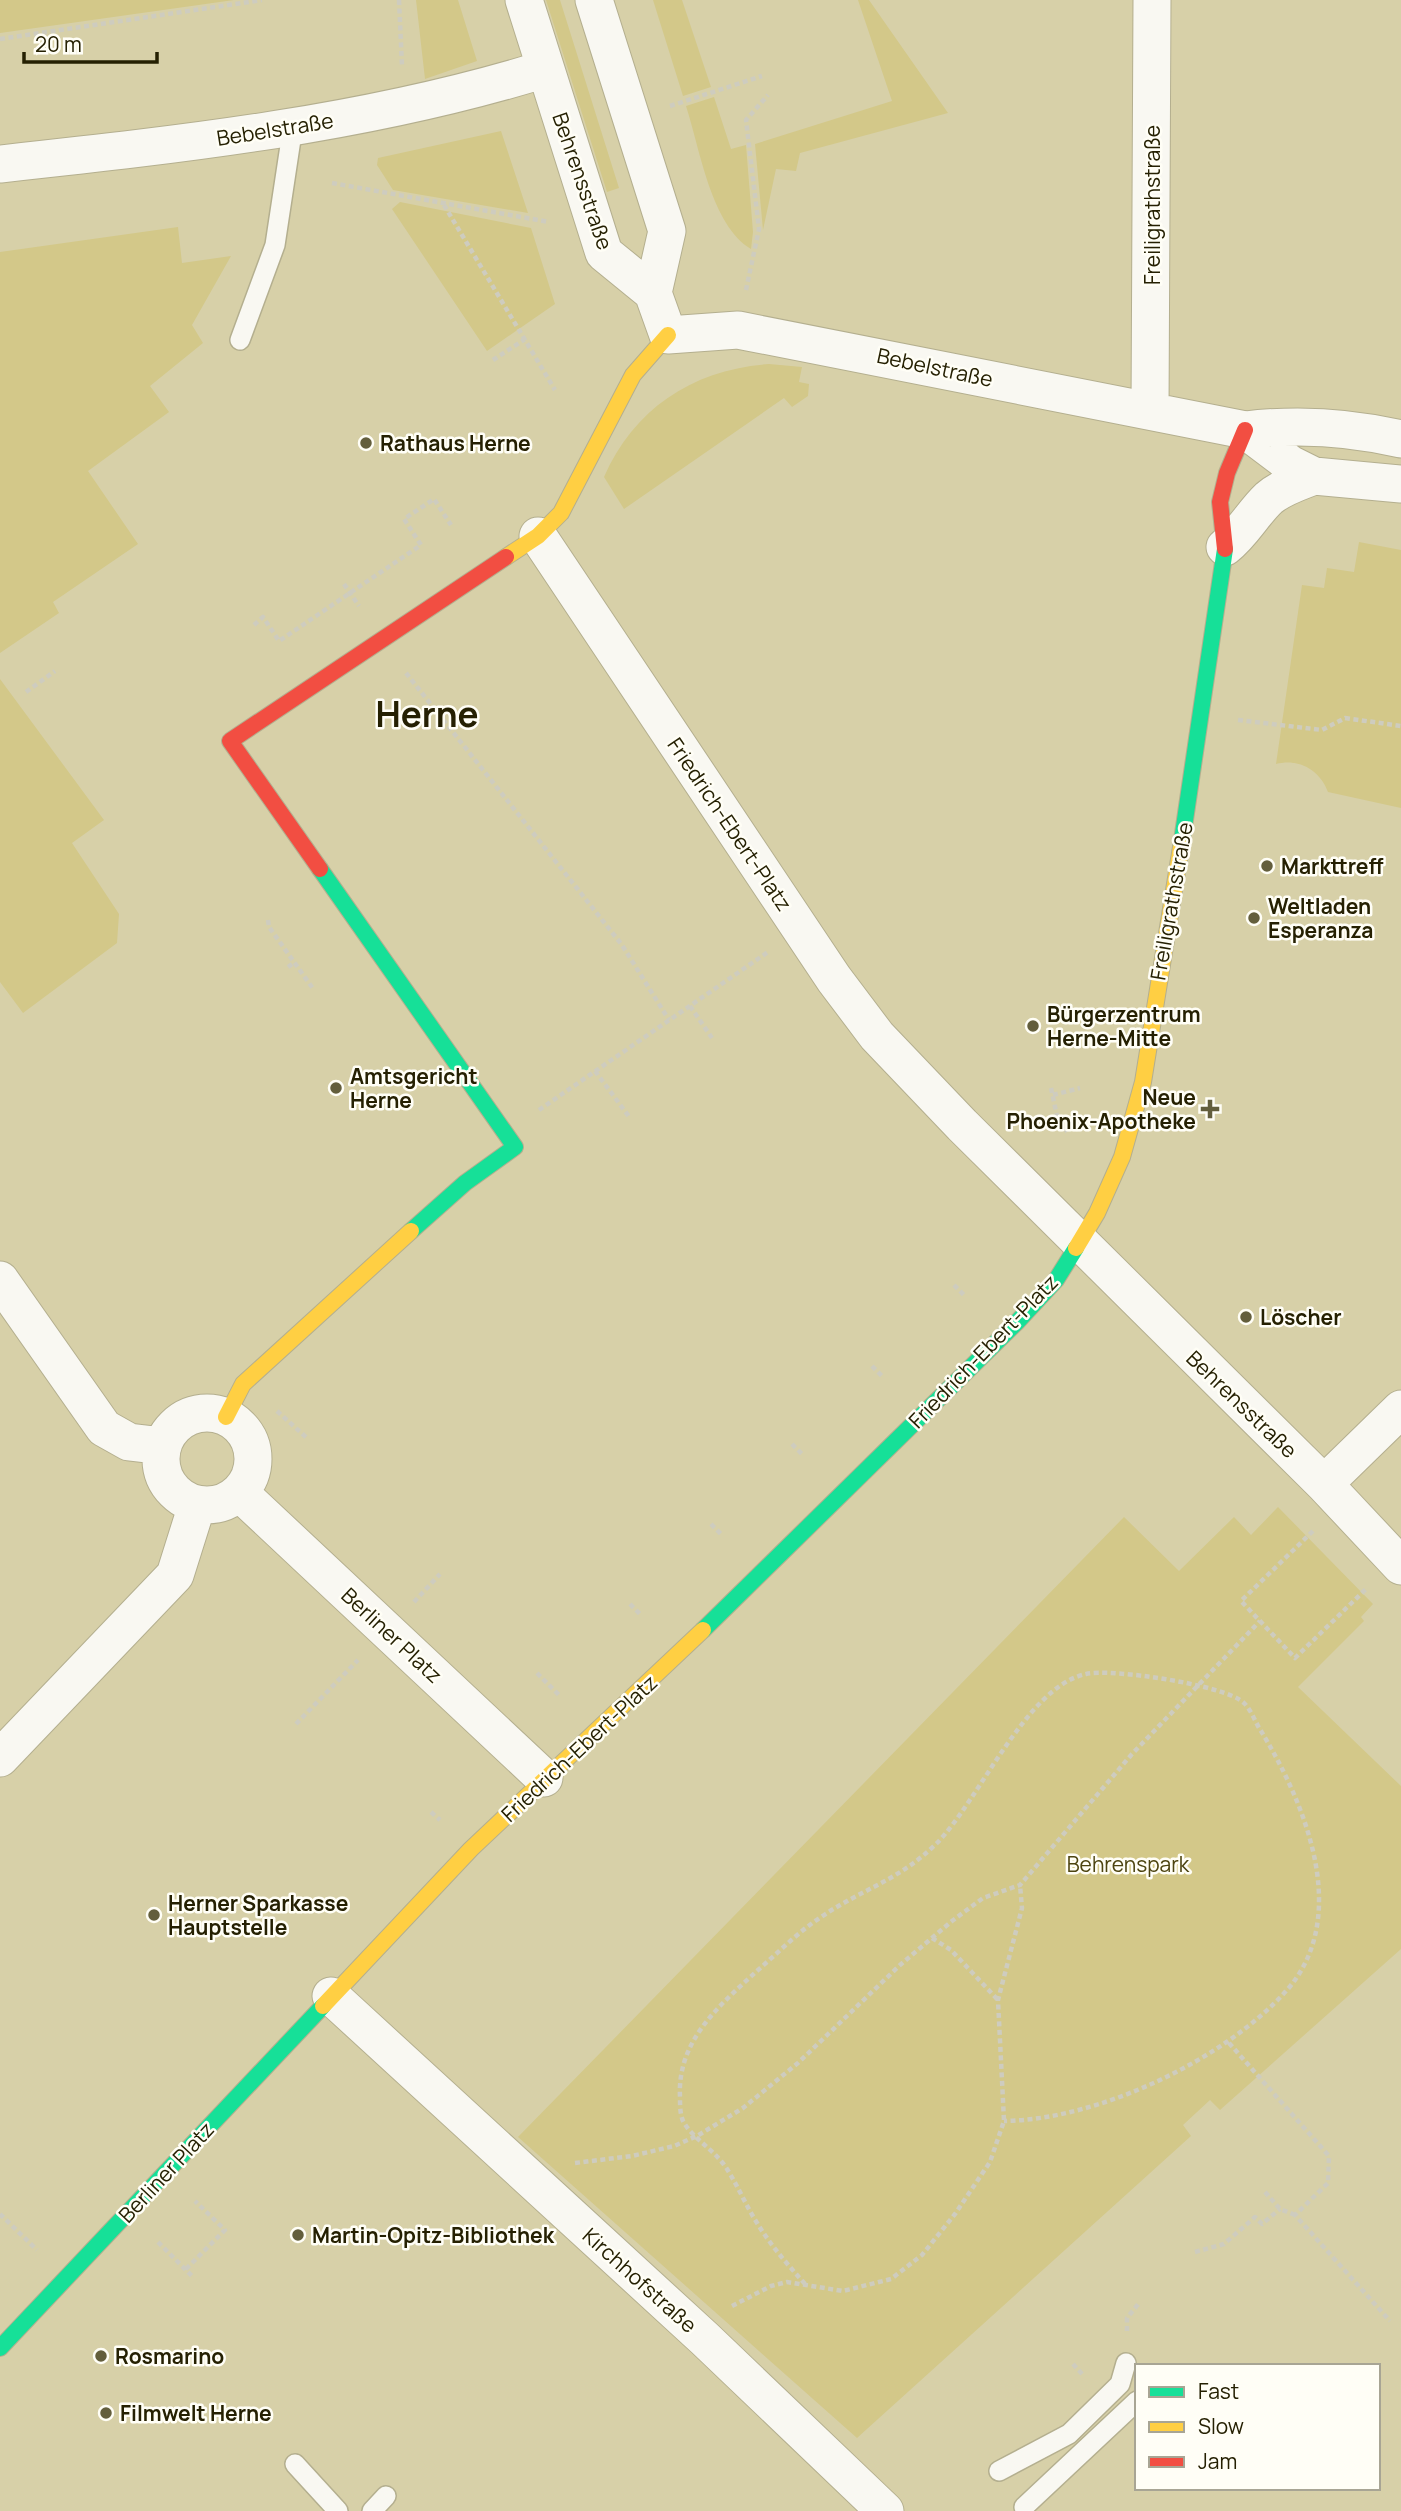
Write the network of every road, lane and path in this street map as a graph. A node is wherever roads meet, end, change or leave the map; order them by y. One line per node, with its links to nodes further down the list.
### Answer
1 (262, 0): 6 (path)
2 (399, 0): 10 (path)
3 (524, 0): 7 (street, Behrensstraße)
4 (594, 0): 11 (street)
5 (1152, 0): 24 (street, Freiligrathstraße)
6 (0, 39)
7 (545, 69): 10 (street, Bebelstraße); 17 (street, Behrensstraße)
8 (762, 76): 11 (path)
9 (768, 95): 18 (path)
10 (403, 107): 12 (street, Bebelstraße)
11 (632, 119): 17 (street)
12 (293, 126): 13 (street, Bebelstraße); 21 (lane)
13 (0, 164)
14 (332, 183): 15 (path)
15 (444, 205): 16 (path); 20 (path)
16 (549, 222)
17 (653, 293): 19 (street)
18 (738, 330): 19 (street, Bebelstraße); 24 (street, Bebelstraße)
19 (668, 335): 30 (street)
20 (525, 339): 22 (path); 23 (path)
21 (240, 340)
22 (493, 360)
23 (555, 390)
24 (1150, 411): 25 (street, Bebelstraße)
25 (1245, 430): 26 (street, Bebelstraße); 27 (street, Bebelstraße); 31 (street, Freiligrathstraße)
26 (1401, 439)
27 (1314, 477): 28 (street, Bebelstraße); 31 (street)
28 (1401, 484)
29 (451, 525): 33 (path)
30 (538, 536): 42 (street, Friedrich-Ebert-Platz); 55 (street)
31 (1225, 547): 39 (street, Freiligrathstraße)
32 (344, 584): 33 (path)
33 (350, 593): 34 (path); 35 (path)
34 (360, 607)
35 (254, 625)
36 (404, 670): 47 (path)
37 (55, 671): 38 (path)
38 (26, 692)
39 (1198, 715): 40 (path); 56 (street, Freiligrathstraße)
40 (1401, 726)
41 (268, 920): 43 (path)
42 (801, 930): 46 (path); 56 (street, Friedrich-Ebert-Platz)
43 (295, 962): 44 (path); 45 (path)
44 (288, 967)
45 (314, 990)
46 (690, 1006): 47 (path); 48 (path)
47 (669, 1020): 49 (path)
48 (712, 1038)
49 (595, 1071): 53 (path); 55 (path)
50 (1051, 1088): 52 (path)
51 (1080, 1088): 52 (path)
52 (1053, 1095): 54 (path)
53 (630, 1118)
54 (1068, 1133)
55 (515, 1147): 63 (street)
56 (1079, 1244): 68 (street, Behrensstraße); 84 (street, Friedrich-Ebert-Platz)
57 (0, 1280): 65 (street)
58 (954, 1285): 59 (path)
59 (965, 1297)
60 (872, 1366): 61 (path)
61 (884, 1378)
62 (1401, 1409): 68 (street)
63 (226, 1417): 65 (street); 67 (street)
64 (792, 1444): 66 (path)
65 (163, 1446): 69 (street)
66 (804, 1456)
67 (240, 1493): 69 (street); 84 (street, Berliner Platz)
68 (1333, 1494): 72 (street, Behrensstraße); 77 (path)
69 (197, 1505): 83 (street)
70 (711, 1524): 71 (path)
71 (723, 1536)
72 (1398, 1564): 77 (path)
73 (440, 1574): 75 (path)
74 (630, 1604): 76 (path)
75 (411, 1605)
76 (642, 1616)
77 (1260, 1621): 80 (path)
78 (361, 1657): 82 (path)
79 (537, 1673): 81 (path)
80 (1195, 1685): 85 (path); 89 (path); 91 (path)
81 (560, 1696)
82 (296, 1724)
83 (0, 1758)
84 (544, 1778): 87 (street, Friedrich-Ebert-Platz)
85 (1020, 1885): 86 (path); 88 (path)
86 (932, 1938): 88 (path); 91 (path)
87 (331, 1996): 92 (street, Kirchhofstraße); 102 (street, Berliner Platz)
88 (998, 2000): 90 (path)
89 (1229, 2043): 90 (path); 96 (path)
90 (1004, 2121): 103 (path)
91 (697, 2136): 92 (path); 103 (path)
92 (532, 2182): 105 (street, Kirchhofstraße)
93 (1265, 2192): 94 (path)
94 (1280, 2209): 96 (path); 99 (path)
95 (0, 2214): 102 (path)
96 (1295, 2215): 104 (path)
97 (214, 2219): 100 (path)
98 (167, 2251): 100 (path)
99 (1195, 2252)
100 (186, 2269): 101 (path)
101 (192, 2276)
102 (66, 2277): 106 (street, Berliner Platz)
103 (805, 2284): 105 (path)
104 (1390, 2321)
105 (701, 2335): 115 (street, Kirchhofstraße)
106 (0, 2348)
107 (1126, 2364): 110 (lane)
108 (1135, 2403): 112 (lane)
109 (295, 2464): 113 (lane)
110 (999, 2471)
111 (386, 2496): 114 (lane)
112 (1024, 2507)
113 (338, 2511)
114 (372, 2511)
115 (885, 2511)

